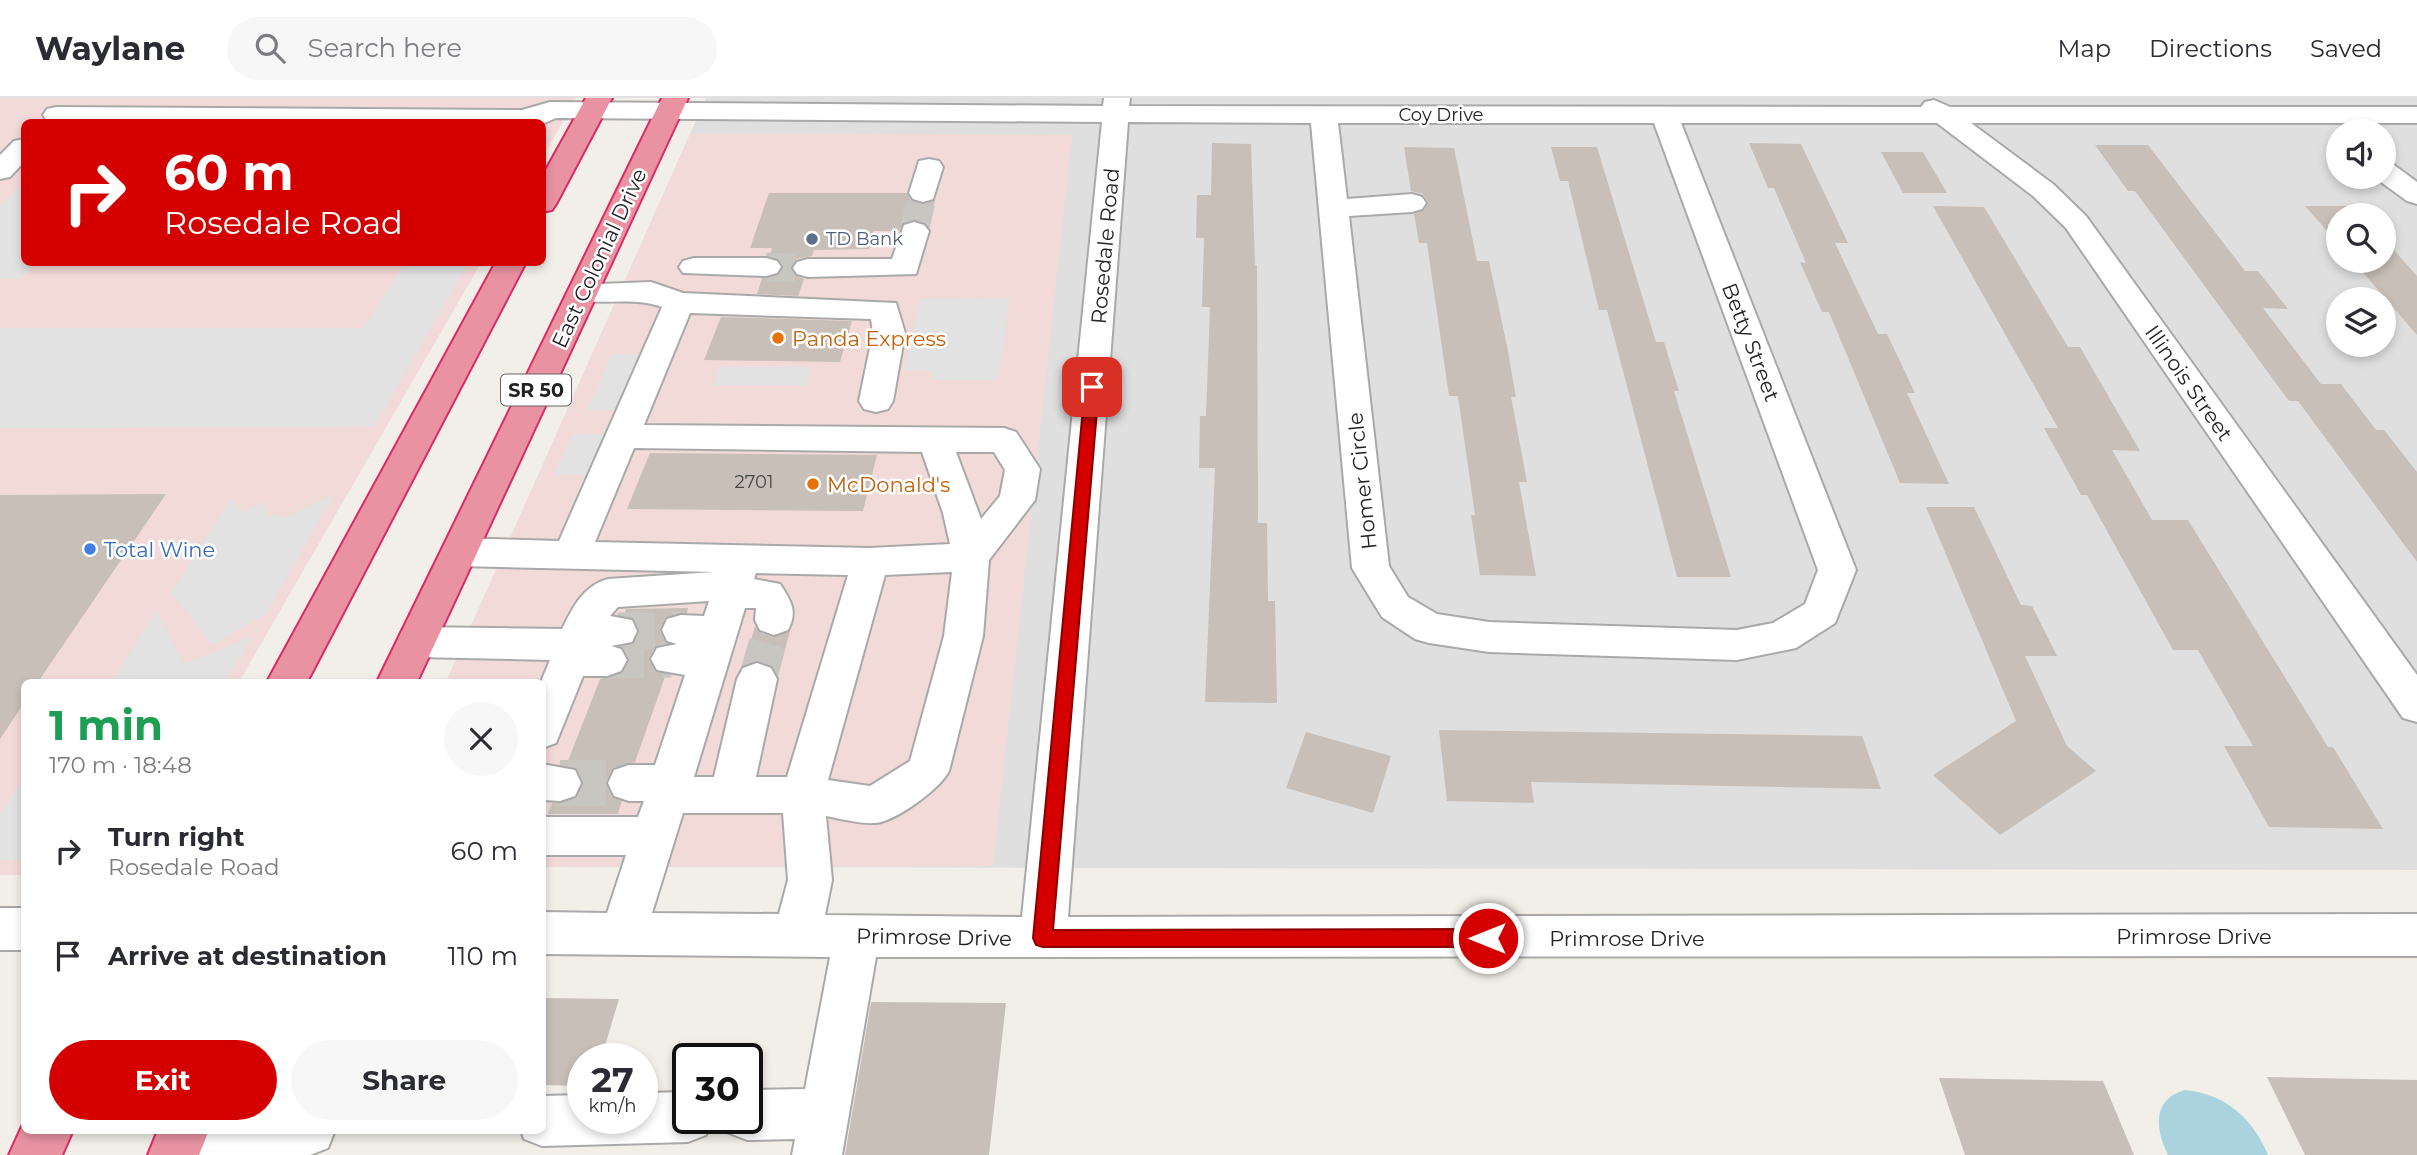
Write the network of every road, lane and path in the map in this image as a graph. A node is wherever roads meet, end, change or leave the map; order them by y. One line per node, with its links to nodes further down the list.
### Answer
1 (2277, 98): 12 (street)
2 (760, 102): 4 (street, Coy Drive); 5 (street, Coy Drive)
3 (594, 105): 4 (street, Coy Drive); 10 (street, Coy Drive); 20 (highway)
4 (671, 105): 28 (highway, East Colonial Drive / SR 50)
5 (965, 106): 6 (street, Coy Drive)
6 (1043, 106): 7 (street, Coy Drive)
7 (1117, 106): 13 (street, Coy Drive); 59 (street, Rosedale Road)
8 (1557, 106): 11 (street, Coy Drive); 13 (street, Coy Drive)
9 (1930, 106): 11 (street, Coy Drive); 12 (street, Coy Drive); 45 (street, Illinois Street)
10 (62, 109)
11 (1664, 114): 37 (street, Betty Street)
12 (2304, 114): 14 (street, Coy Drive); 15 (street)
13 (1324, 115): 22 (street, Homer Circle)
14 (2417, 115)
15 (2326, 130)
16 (21, 150): 17 (street)
17 (0, 172)
18 (2396, 180): 19 (street)
19 (2417, 195)
20 (546, 196)
21 (1412, 203): 22 (street)
22 (1334, 208): 37 (street, Homer Circle)
23 (914, 231): 27 (street)
24 (510, 266): 42 (highway)
25 (694, 267): 26 (street)
26 (766, 267)
27 (808, 268)
28 (583, 292): 29 (street); 33 (highway, East Colonial Drive / SR 50)
29 (679, 303): 30 (street); 31 (street)
30 (876, 401)
31 (625, 436): 32 (street); 34 (street)
32 (934, 440): 35 (street); 35 (street)
33 (459, 552): 34 (street); 40 (highway, East Colonial Drive / SR 50)
34 (572, 553): 38 (street)
35 (970, 557): 36 (street); 49 (street)
36 (870, 562): 38 (street); 49 (street)
37 (1837, 570)
38 (712, 616): 39 (street); 41 (street); 47 (street)
39 (774, 620)
40 (416, 642): 41 (street); 43 (highway, East Colonial Drive / SR 50)
41 (590, 645): 46 (street)
42 (289, 679)
43 (398, 679)
44 (757, 679): 48 (street)
45 (2417, 706)
46 (546, 724)
47 (655, 787): 48 (street); 51 (street)
48 (731, 795): 49 (street)
49 (803, 795): 57 (street)
50 (546, 836): 51 (street)
51 (654, 836): 55 (street)
52 (0, 929): 53 (street)
53 (21, 929)
54 (546, 933): 55 (street, Primrose Drive)
55 (623, 934): 57 (street, Primrose Drive)
56 (2417, 935): 59 (street, Primrose Drive)
57 (797, 936): 58 (street, Primrose Drive)
58 (857, 937): 59 (street, Primrose Drive); 66 (street)
59 (1043, 938)
60 (672, 1117): 62 (street)
61 (763, 1119): 66 (street)
62 (546, 1121)
63 (45, 1134): 67 (highway)
64 (182, 1134): 68 (highway)
65 (294, 1134): 69 (street)
66 (820, 1134)
67 (34, 1155)
68 (173, 1155)
69 (210, 1155)

